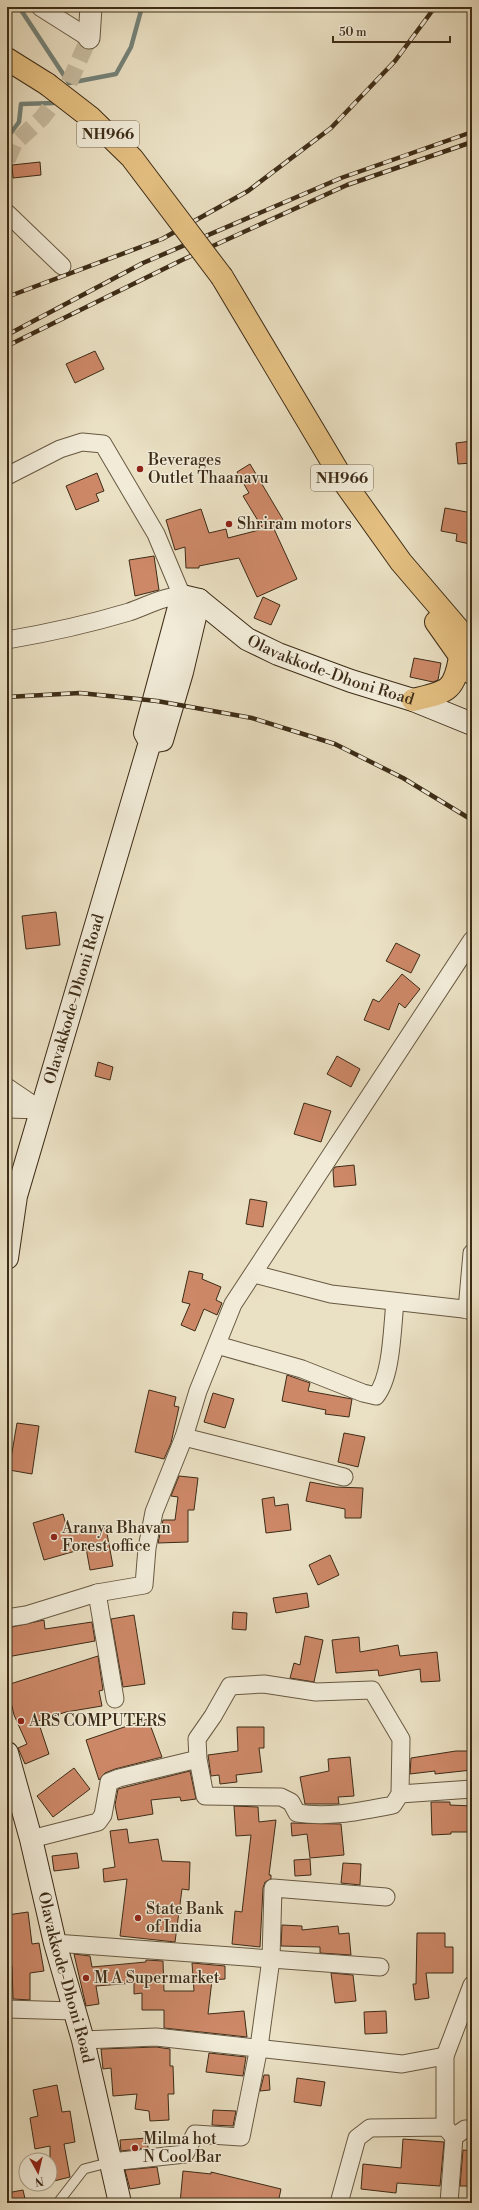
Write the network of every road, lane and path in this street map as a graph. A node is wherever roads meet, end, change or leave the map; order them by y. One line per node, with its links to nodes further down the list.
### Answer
1 (40, 7): 3 (street)
2 (91, 7): 3 (street)
3 (89, 38)
4 (7, 59): 10 (highway, NH966, bridge)
5 (7, 213): 6 (street)
6 (62, 266)
7 (7, 476): 8 (street)
8 (190, 598): 9 (street); 11 (main road, Olavakkode-Dhoni Road); 16 (main road, Olavakkode-Dhoni Road)
9 (7, 640)
10 (468, 658): 11 (highway)
11 (413, 700): 12 (main road, Olavakkode-Dhoni Road)
12 (472, 724)
13 (472, 940): 19 (street)
14 (7, 1087): 16 (street)
15 (7, 1109): 16 (street)
16 (41, 1110): 18 (main road, Olavakkode-Dhoni Road)
17 (472, 1253): 21 (street)
18 (7, 1258)
19 (254, 1274): 20 (street); 22 (street)
20 (395, 1302): 21 (street); 22 (street)
21 (470, 1310)
22 (217, 1345): 23 (street)
23 (184, 1437): 24 (street); 25 (street)
24 (344, 1477)
25 (97, 1593): 26 (street); 27 (street)
26 (7, 1618)
27 (115, 1699)
28 (7, 1753): 32 (main road, Olavakkode-Dhoni Road)
29 (198, 1759): 31 (street); 31 (street); 32 (street)
30 (472, 1789): 31 (street)
31 (400, 1794)
32 (31, 1839): 34 (main road, Olavakkode-Dhoni Road)
33 (386, 1898): 35 (street)
34 (55, 1944): 35 (street); 39 (main road, Olavakkode-Dhoni Road)
35 (270, 1959): 36 (street); 41 (street)
36 (380, 1967)
37 (472, 1985): 42 (street)
38 (7, 2009): 39 (street)
39 (74, 2011): 40 (main road, Olavakkode-Dhoni Road)
40 (83, 2040): 41 (street); 45 (main road, Olavakkode-Dhoni Road)
41 (259, 2047): 42 (street); 45 (street)
42 (445, 2056): 44 (street)
43 (472, 2130): 44 (street)
44 (450, 2132): 48 (street); 49 (street)
45 (111, 2162): 46 (lane); 47 (main road, Olavakkode-Dhoni Road)
46 (60, 2203)
47 (120, 2203)
48 (339, 2203)
49 (449, 2203)

